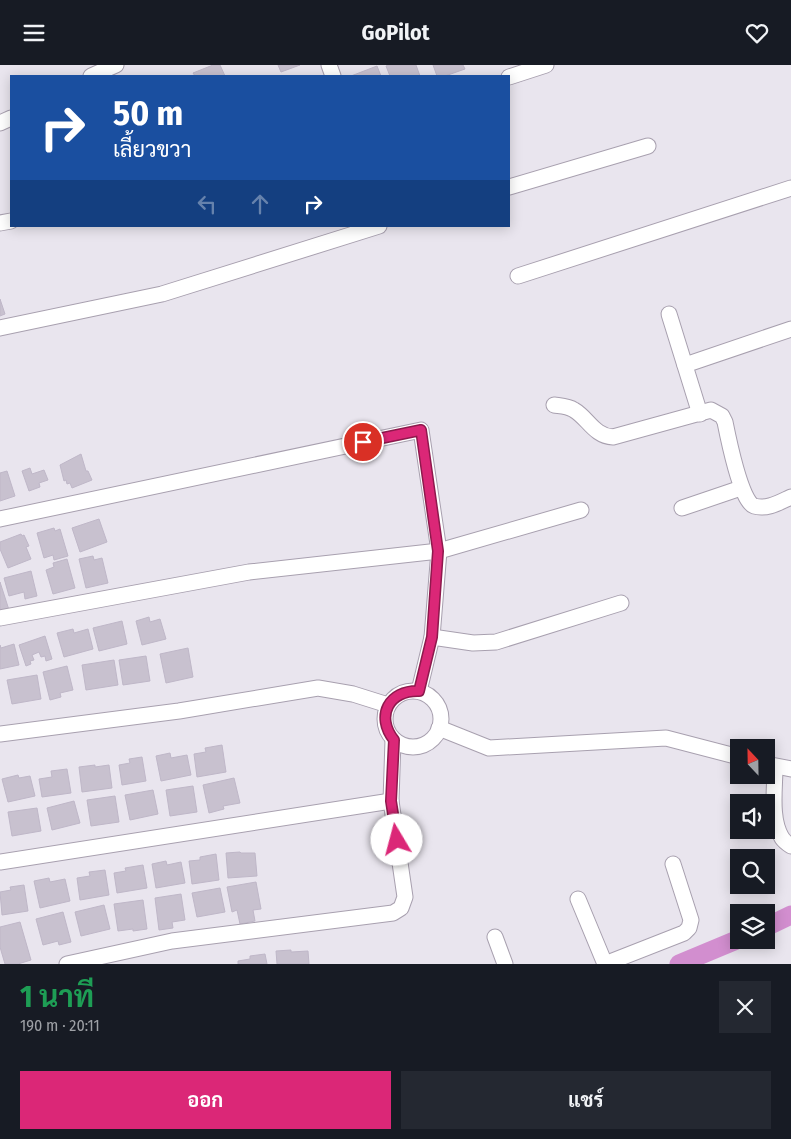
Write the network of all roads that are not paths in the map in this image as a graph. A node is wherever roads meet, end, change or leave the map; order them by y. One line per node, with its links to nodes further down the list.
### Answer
1 (116, 65): 3 (street)
2 (546, 65): 4 (street)
3 (93, 75)
4 (510, 77)
5 (648, 146): 6 (street)
6 (510, 187)
7 (791, 188): 9 (street)
8 (376, 227): 11 (street)
9 (518, 276)
10 (669, 314): 13 (street)
11 (0, 328)
12 (791, 329): 13 (street)
13 (685, 365): 15 (street)
14 (554, 405): 15 (street)
15 (700, 413): 16 (street)
16 (742, 488): 17 (street); 18 (street)
17 (791, 497)
18 (682, 508)
19 (581, 510): 21 (street)
20 (0, 519): 21 (street)
21 (438, 551): 23 (street); 24 (street)
22 (621, 603): 24 (street)
23 (0, 618)
24 (432, 637): 25 (street)
25 (419, 691): 26 (street); 27 (street)
26 (388, 705): 28 (street); 29 (street)
27 (439, 728): 29 (street); 30 (street)
28 (0, 734)
29 (394, 740): 34 (street)
30 (730, 755)
31 (775, 766): 32 (street)
32 (791, 769)
33 (773, 784): 35 (street)
34 (391, 801): 36 (street); 40 (street)
35 (791, 846)
36 (0, 862)
37 (673, 864): 42 (street)
38 (578, 899): 42 (street)
39 (495, 937): 41 (street)
40 (67, 964)
41 (505, 964)
42 (605, 964)

